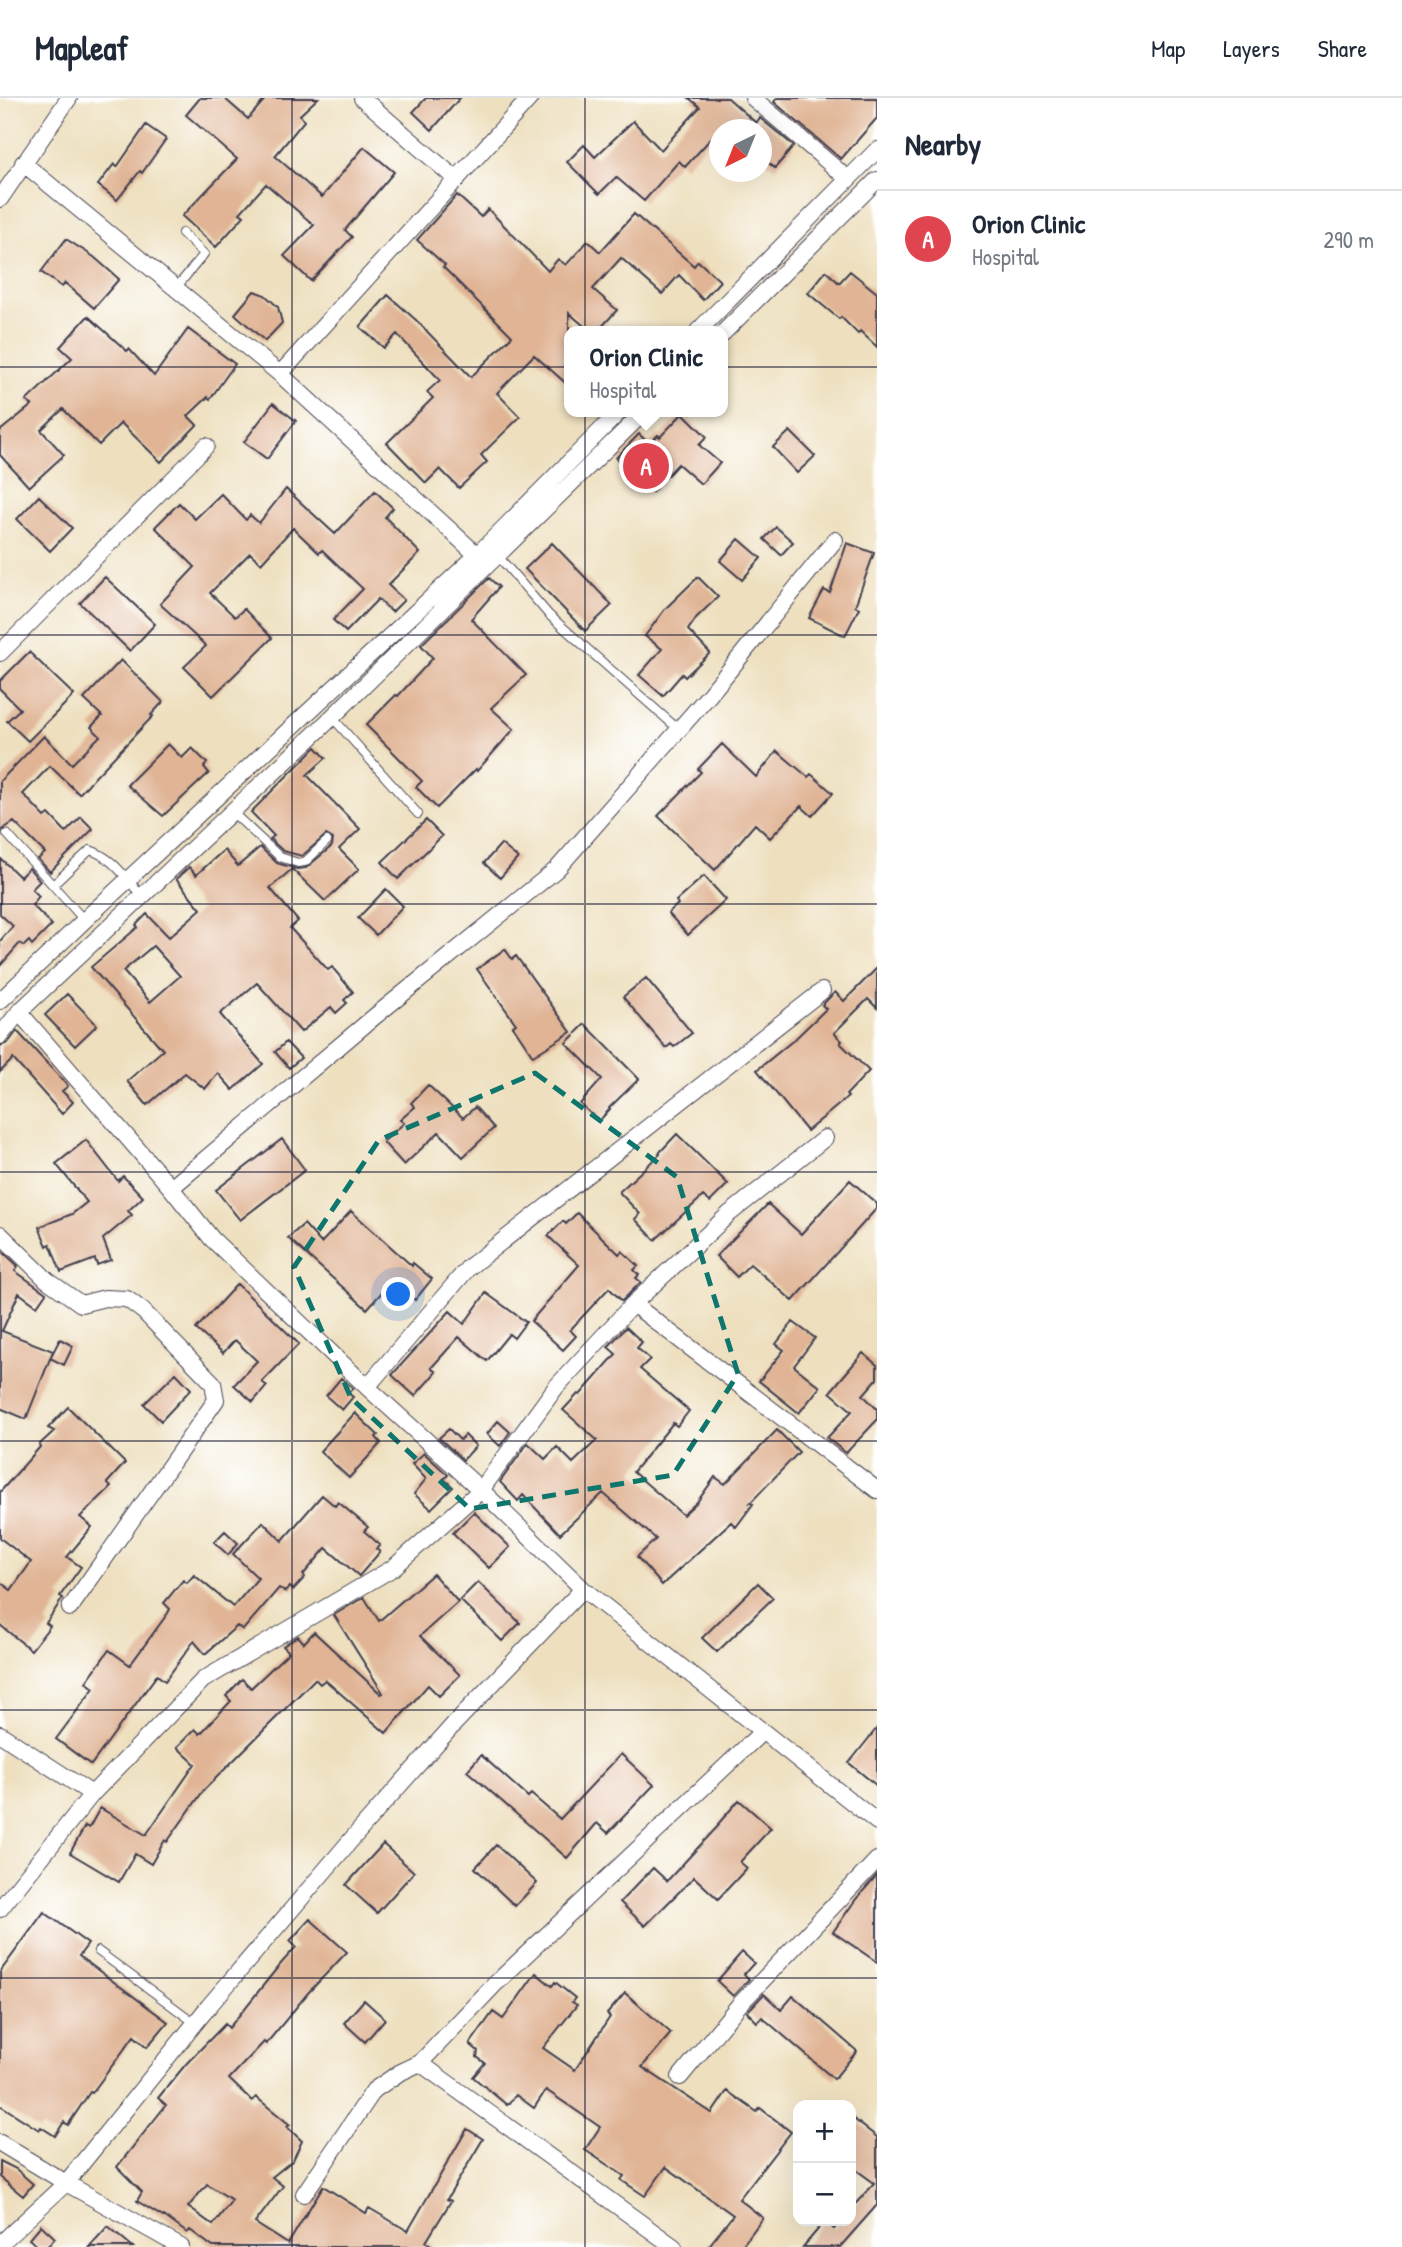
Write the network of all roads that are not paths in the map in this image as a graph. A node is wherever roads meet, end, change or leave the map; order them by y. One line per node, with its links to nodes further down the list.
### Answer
1 (69, 98): 6 (street)
2 (362, 98): 8 (street)
3 (530, 98): 8 (street)
4 (752, 98): 7 (street)
5 (877, 150): 7 (street)
6 (23, 163): 10 (street); 14 (street)
7 (848, 179): 11 (street)
8 (457, 180): 19 (street)
9 (877, 180): 12 (street)
10 (0, 199)
11 (826, 201): 12 (street); 15 (street)
12 (842, 215): 16 (street)
13 (182, 233): 14 (lane)
14 (176, 288): 19 (street)
15 (740, 289): 16 (street); 17 (street)
16 (753, 303): 18 (street)
17 (703, 326)
18 (728, 328)
19 (280, 374): 24 (street)
20 (614, 417): 24 (street)
21 (639, 417): 25 (street)
22 (206, 446): 26 (street)
23 (835, 540): 28 (street)
24 (477, 555): 33 (street)
25 (498, 556): 27 (street); 28 (lane)
26 (0, 653)
27 (332, 717): 29 (street); 30 (lane)
28 (678, 729): 42 (street)
29 (232, 812): 32 (lane); 35 (street)
30 (418, 814)
31 (7, 834): 34 (lane)
32 (327, 841)
33 (128, 880): 34 (lane); 35 (lane); 36 (street)
34 (53, 885): 36 (lane)
35 (142, 895): 39 (street)
36 (84, 920): 38 (street)
37 (822, 991): 45 (street)
38 (0, 1001)
39 (19, 1012): 40 (street); 42 (street)
40 (0, 1036)
41 (825, 1138): 44 (street)
42 (170, 1188): 45 (street)
43 (0, 1234): 49 (street)
44 (633, 1304): 46 (street); 47 (street)
45 (367, 1387): 46 (street)
46 (481, 1490): 48 (street); 52 (street)
47 (877, 1490)
48 (583, 1589): 50 (street); 57 (street)
49 (70, 1608)
50 (762, 1732): 53 (street); 58 (street)
51 (0, 1734): 52 (street)
52 (92, 1794): 55 (street)
53 (877, 1822)
54 (877, 1860): 59 (street)
55 (0, 1909)
56 (98, 1951): 57 (lane)
57 (195, 2023): 61 (street)
58 (420, 2063): 62 (street); 65 (street)
59 (680, 2077)
60 (0, 2143): 61 (street)
61 (66, 2183): 63 (street); 64 (street)
62 (304, 2194)
63 (0, 2244)
64 (181, 2247)
65 (674, 2247)

